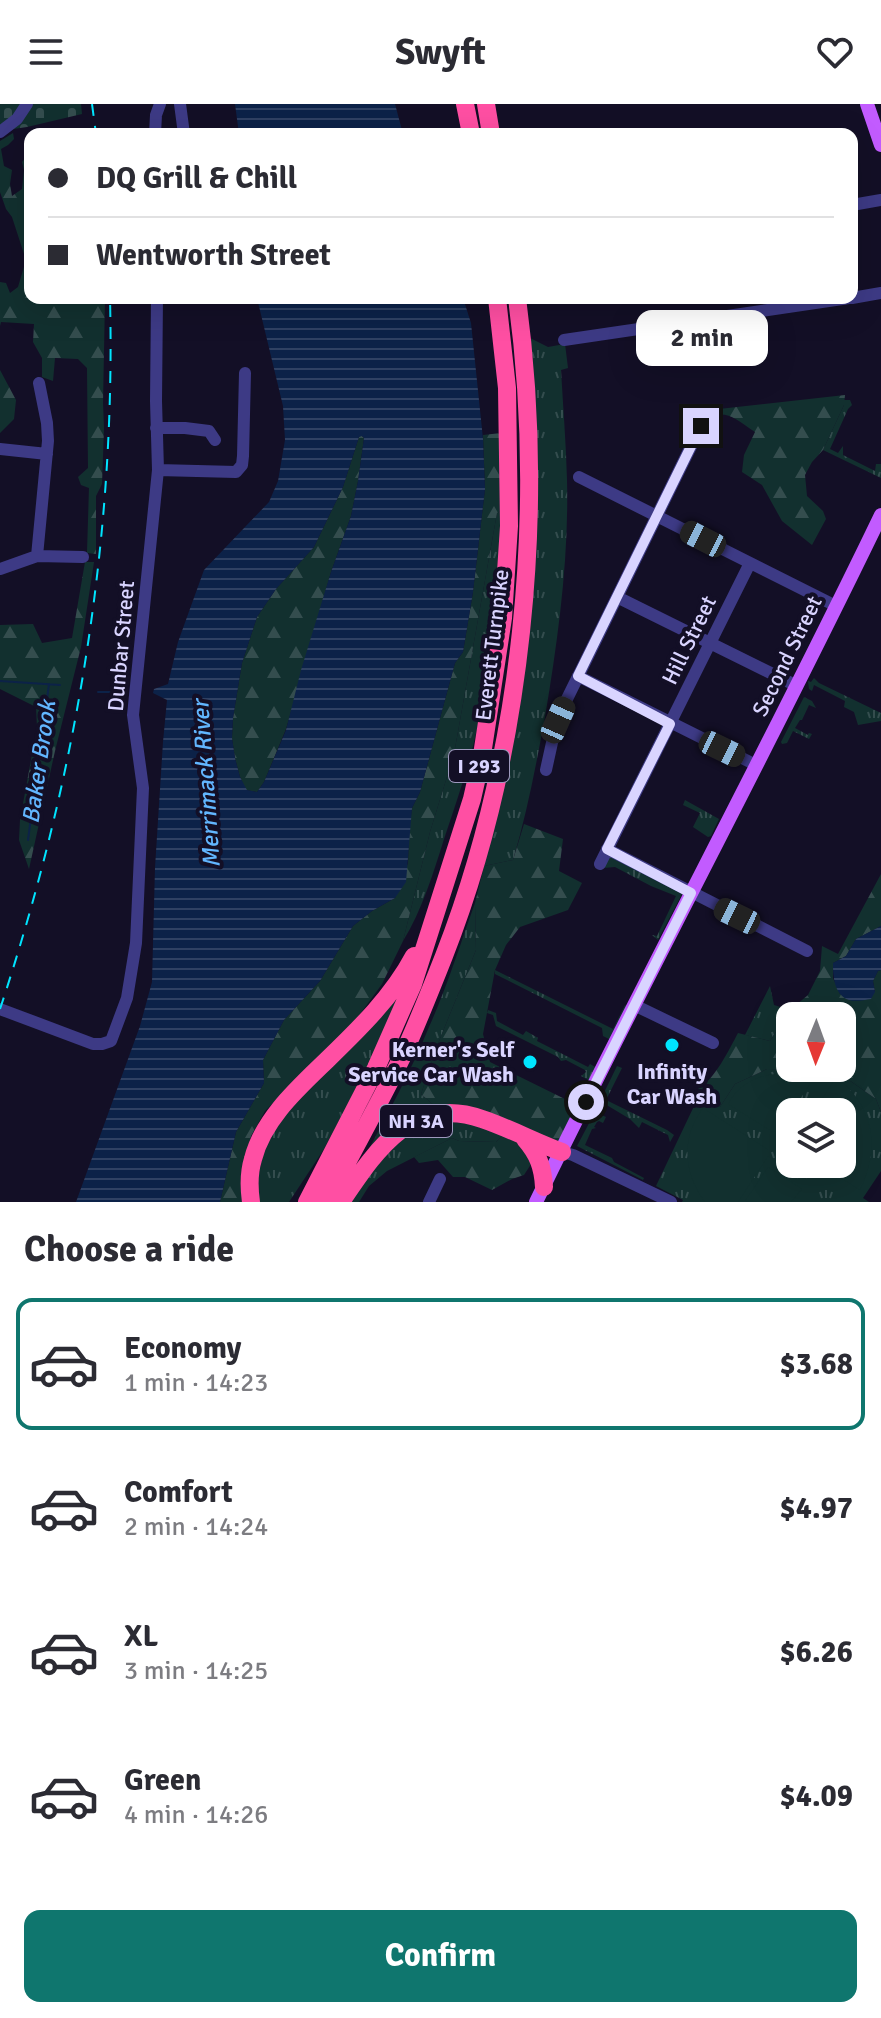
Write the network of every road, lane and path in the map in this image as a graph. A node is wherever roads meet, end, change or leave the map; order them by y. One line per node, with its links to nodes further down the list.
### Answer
1 (27, 104): 11 (street)
2 (160, 104): 7 (street)
3 (180, 104): 8 (street)
4 (465, 104): 9 (highway)
5 (486, 104): 10 (highway)
6 (867, 104): 12 (main road)
7 (155, 128)
8 (183, 128)
9 (470, 128)
10 (490, 128)
11 (0, 132)
12 (880, 140)
13 (881, 200): 14 (street)
14 (858, 204)
15 (881, 293): 16 (street)
16 (858, 297)
17 (157, 304): 25 (street, Dunbar Street)
18 (498, 304): 45 (highway, Everett Turnpike / I 293)
19 (518, 304): 59 (highway, Everett Turnpike / I 293)
20 (810, 304): 21 (street)
21 (564, 340)
22 (245, 373): 29 (street)
23 (39, 383): 28 (street)
24 (701, 426): 32 (street)
25 (156, 428): 26 (street); 29 (street, Dunbar Street)
26 (215, 440)
27 (0, 449): 28 (street)
28 (47, 454): 33 (street)
29 (158, 470): 51 (street, Dunbar Street)
30 (579, 477): 32 (street)
31 (881, 515): 38 (main road, Second Street)
32 (656, 516): 35 (street); 37 (street)
33 (37, 556): 34 (street); 36 (street)
34 (83, 557)
35 (750, 563): 38 (street); 39 (street, Hill Street)
36 (0, 569)
37 (617, 597): 39 (street); 40 (street)
38 (836, 606): 41 (main road, Second Street)
39 (711, 644): 41 (street); 42 (street, Hill Street)
40 (578, 676): 42 (street); 44 (street)
41 (797, 686): 43 (main road, Second Street)
42 (670, 724): 43 (street); 46 (street, Hill Street)
43 (756, 765): 48 (main road, Second Street)
44 (546, 770)
45 (472, 799): 57 (highway); 58 (highway, Everett Turnpike / I 293)
46 (607, 849): 47 (street, Hill Street); 48 (street)
47 (600, 864)
48 (691, 893): 49 (street); 50 (main road, Second Street)
49 (807, 951)
50 (634, 1005): 52 (street); 54 (main road, Second Street)
51 (0, 1009)
52 (713, 1043)
53 (523, 1137): 54 (highway); 56 (highway); 60 (highway, NH 3A)
54 (562, 1152): 56 (main road, Second Street); 62 (street)
55 (440, 1179): 61 (street)
56 (540, 1194)
57 (251, 1202)
58 (307, 1202)
59 (326, 1202)
60 (341, 1202)
61 (429, 1202)
62 (671, 1202)

